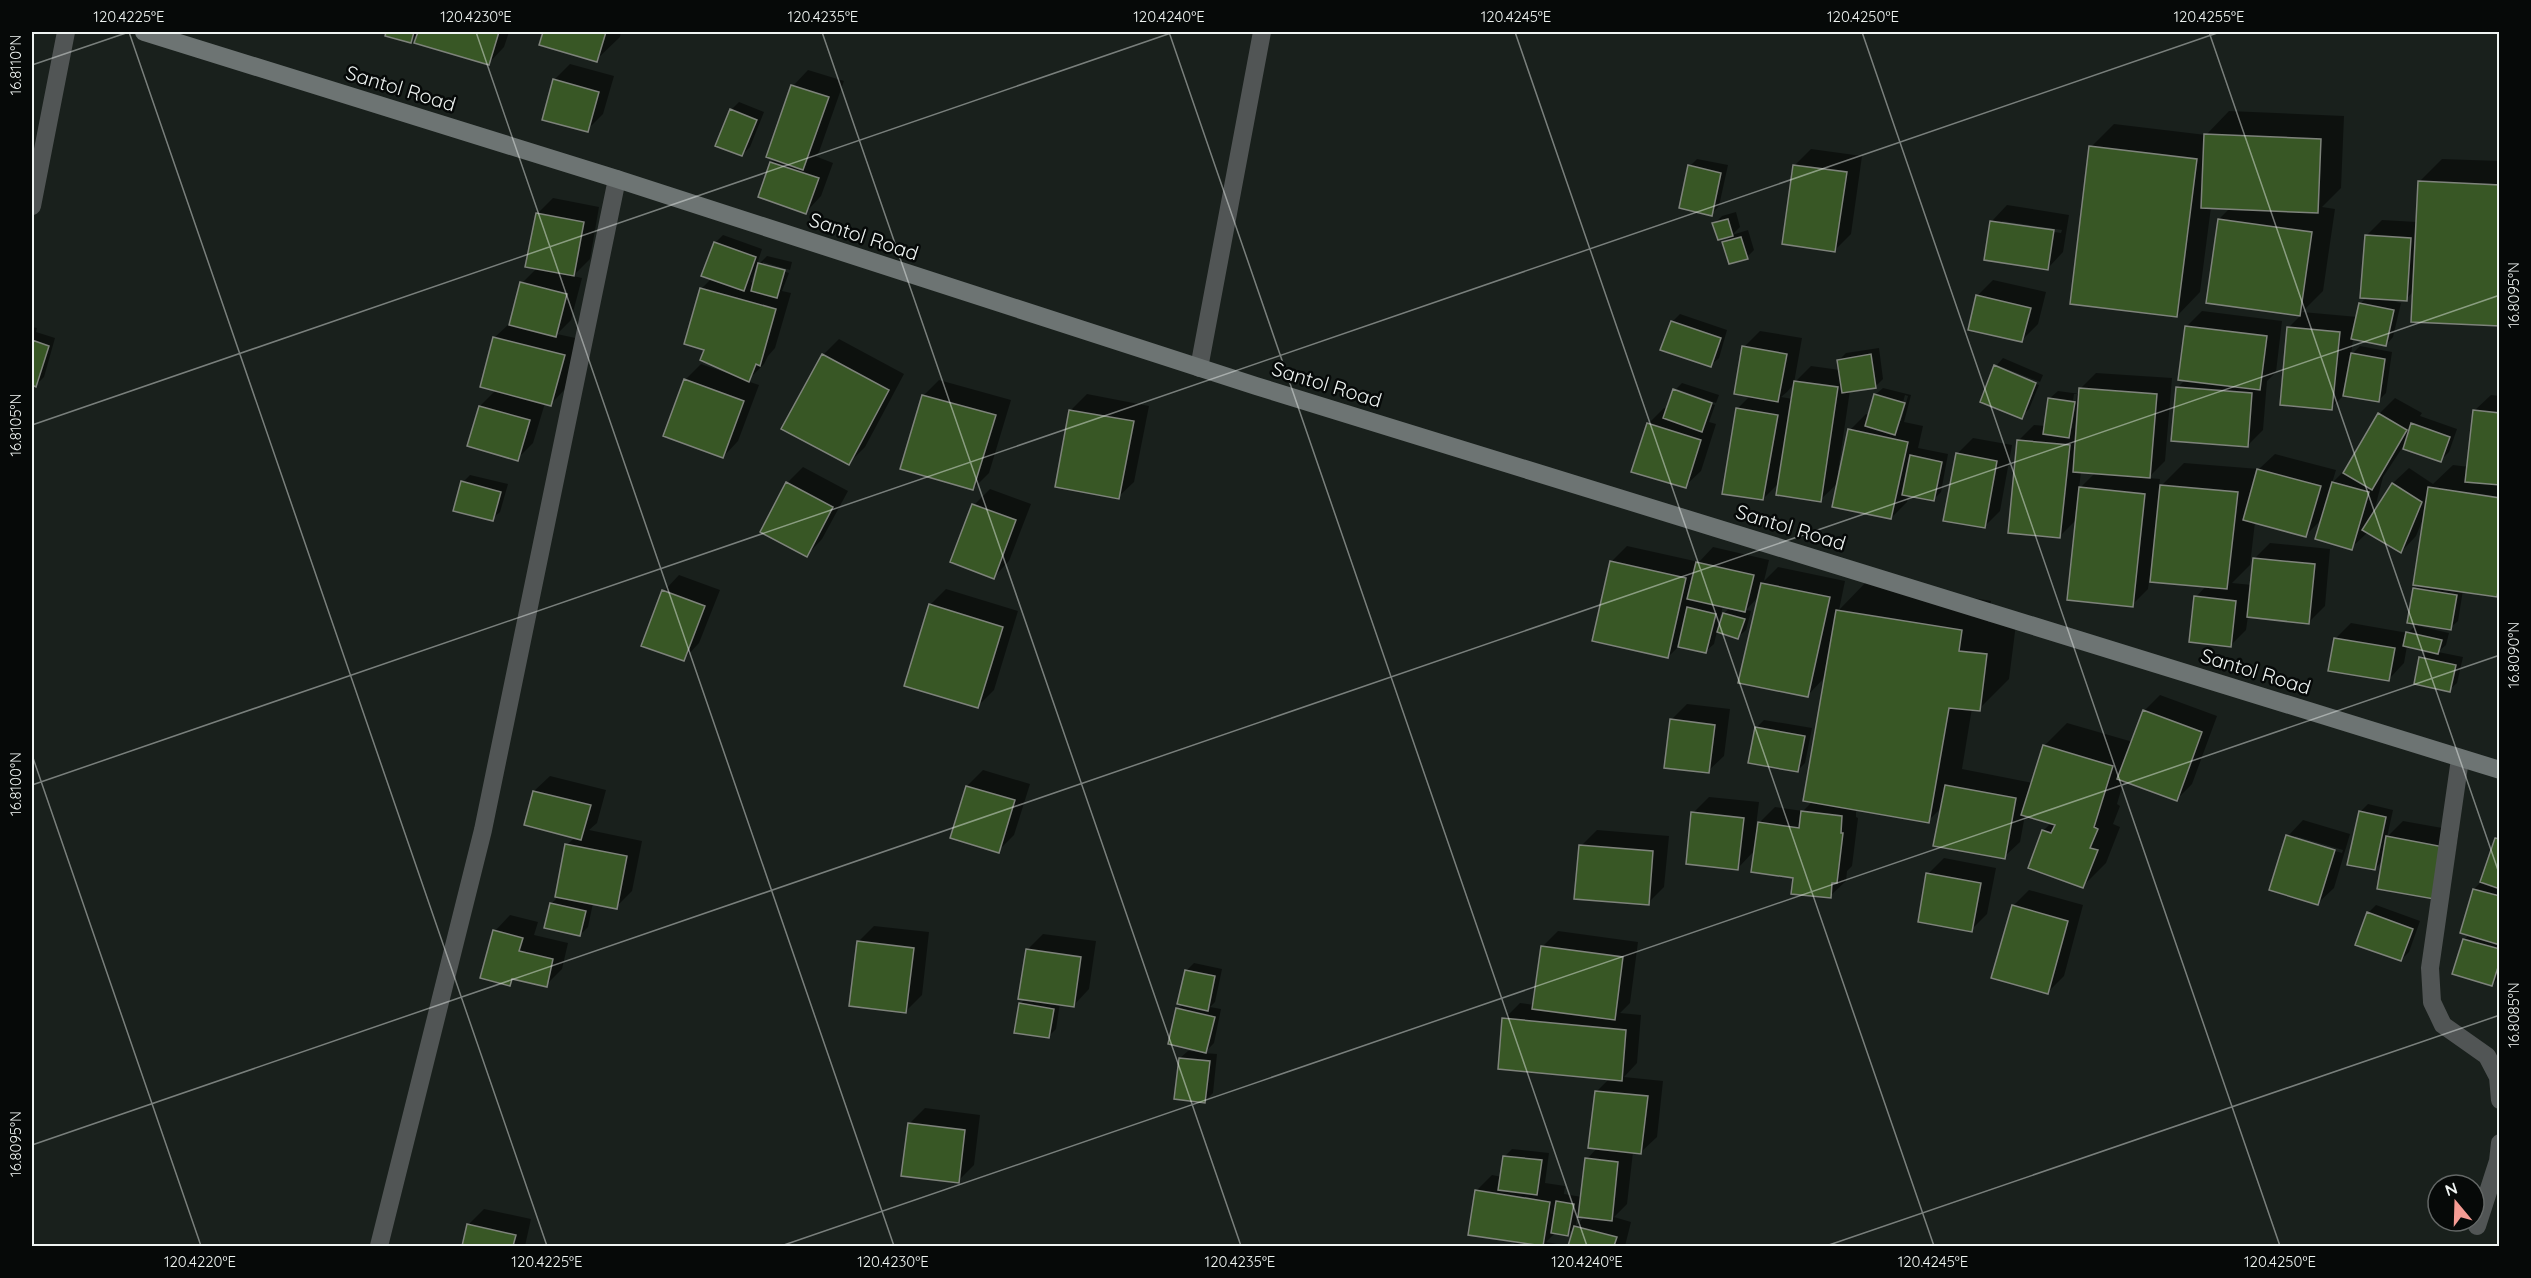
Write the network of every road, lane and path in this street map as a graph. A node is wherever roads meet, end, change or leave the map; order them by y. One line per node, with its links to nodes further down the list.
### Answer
1 (66, 32): 5 (street)
2 (144, 32): 4 (main road, Santol Road)
3 (1262, 32): 6 (street)
4 (617, 179): 6 (main road, Santol Road); 12 (street)
5 (32, 206)
6 (1199, 368): 7 (main road, Santol Road)
7 (2460, 759): 8 (main road, Santol Road); 9 (street)
8 (2499, 771)
9 (2499, 1100)
10 (2499, 1143): 11 (street)
11 (2486, 1196)
12 (379, 1246)

